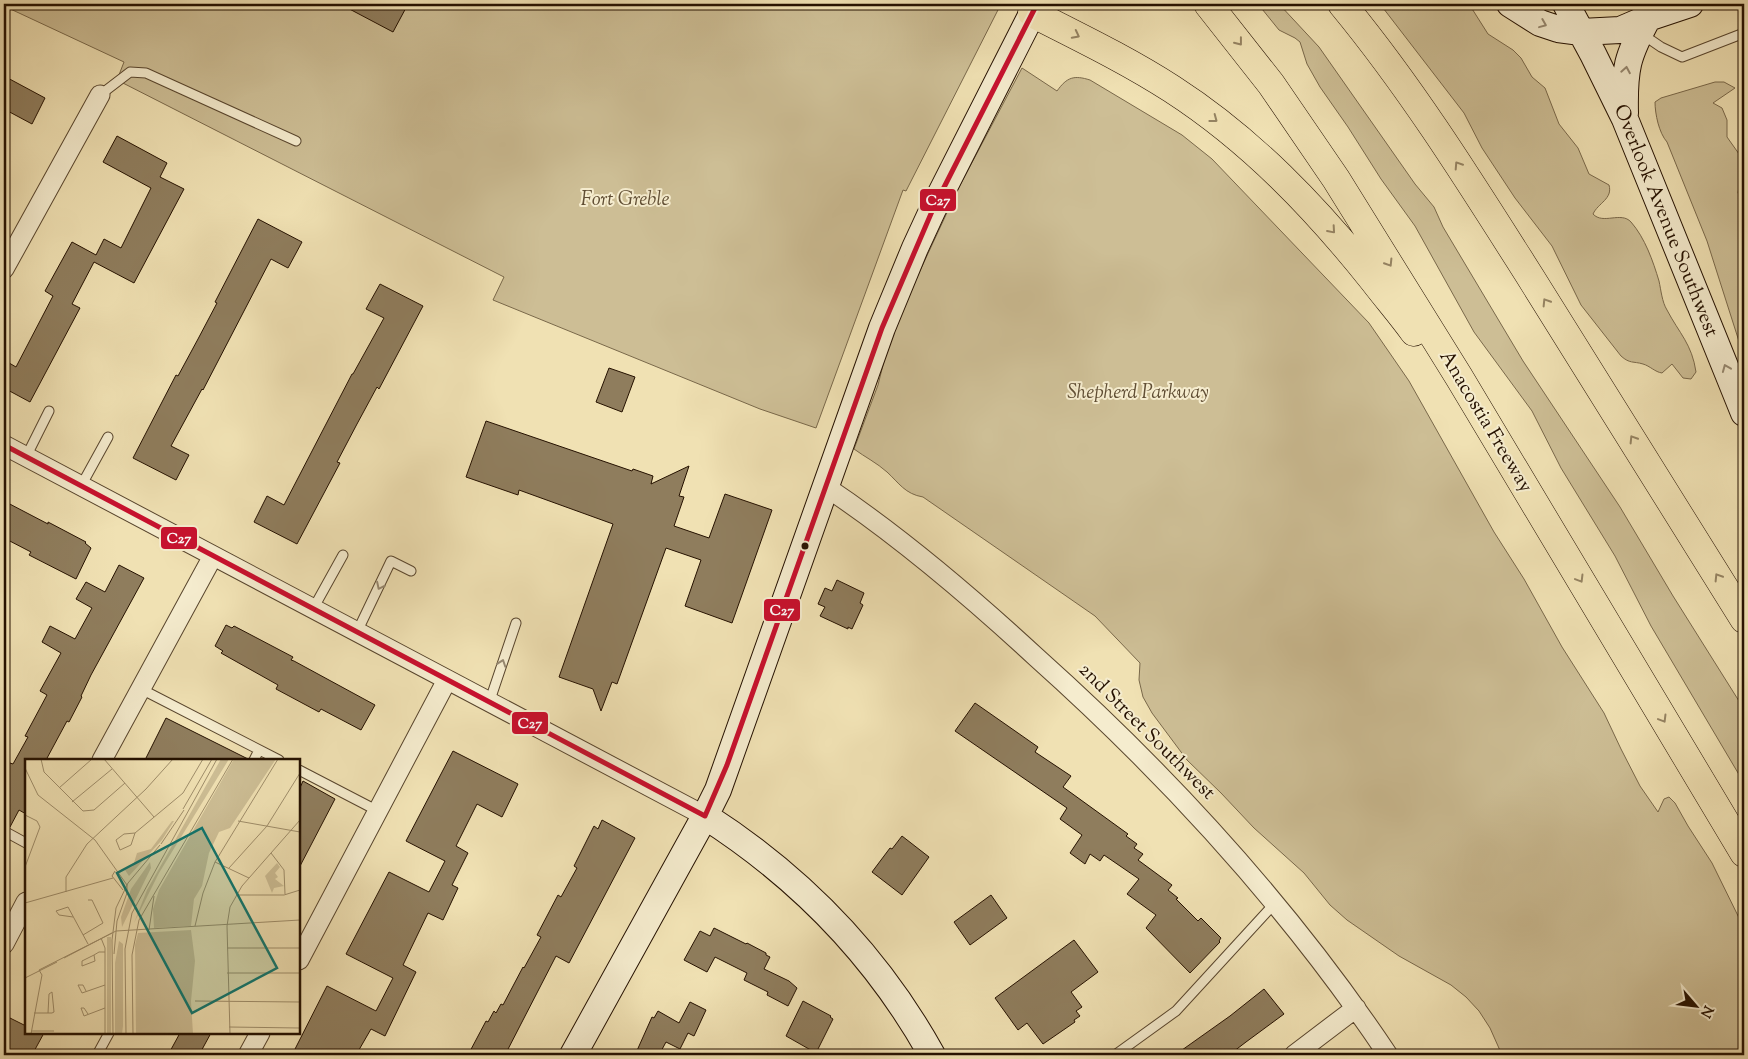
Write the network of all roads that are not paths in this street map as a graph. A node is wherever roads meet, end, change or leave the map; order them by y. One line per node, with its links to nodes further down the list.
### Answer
1 (1208, 4): 21 (highway, Anacostia Freeway, one-way to 21)
2 (1342, 4): 26 (highway, one-way to 2)
3 (1510, 4): 8 (street, one-way to 8)
4 (1566, 4): 8 (street, Overlook Avenue Southwest)
5 (1690, 4): 7 (street)
6 (1034, 8): 20 (street); 21 (highway, one-way to 21)
7 (1644, 18): 8 (street); 9 (lane); 11 (street, one-way to 7)
8 (1581, 32): 11 (street, Overlook Avenue Southwest)
9 (1744, 33)
10 (100, 95): 12 (lane); 13 (street)
11 (1625, 119): 15 (street, Overlook Avenue Southwest, one-way to 11)
12 (296, 141)
13 (4, 269)
14 (48, 411): 18 (lane)
15 (1744, 413)
16 (108, 437): 19 (lane)
17 (4, 445): 18 (street)
18 (26, 457): 19 (street)
19 (81, 486): 23 (street)
20 (826, 487): 38 (street); 42 (street, 2nd Street Southwest)
21 (1554, 537): 41 (highway, Anacostia Freeway, one-way to 41)
22 (343, 555): 25 (lane)
23 (213, 556): 25 (street); 30 (street)
24 (411, 571): 28 (lane, one-way to 28)
25 (313, 609): 28 (street)
26 (1744, 619)
27 (516, 623): 31 (lane, one-way to 27)
28 (357, 632): 29 (street)
29 (447, 680): 31 (street); 37 (street)
30 (141, 689): 32 (lane); 33 (street)
31 (489, 703): 38 (street)
32 (259, 750): 34 (lane); 35 (lane)
33 (103, 759)
34 (254, 759)
35 (277, 759)
36 (300, 771): 37 (lane)
37 (378, 811): 45 (street)
38 (705, 816): 49 (street); 52 (street)
39 (4, 831): 40 (lane)
40 (25, 842)
41 (1744, 853)
42 (1275, 903): 46 (street, 2nd Street Southwest); 53 (lane)
43 (25, 904): 44 (street)
44 (4, 944)
45 (300, 958)
46 (1356, 1008): 54 (street); 55 (street, 2nd Street Southwest)
47 (108, 1034): 50 (lane)
48 (259, 1034): 51 (street)
49 (925, 1052)
50 (97, 1055)
51 (248, 1055)
52 (573, 1055)
53 (1116, 1055)
54 (1294, 1055)
55 (1388, 1055)

